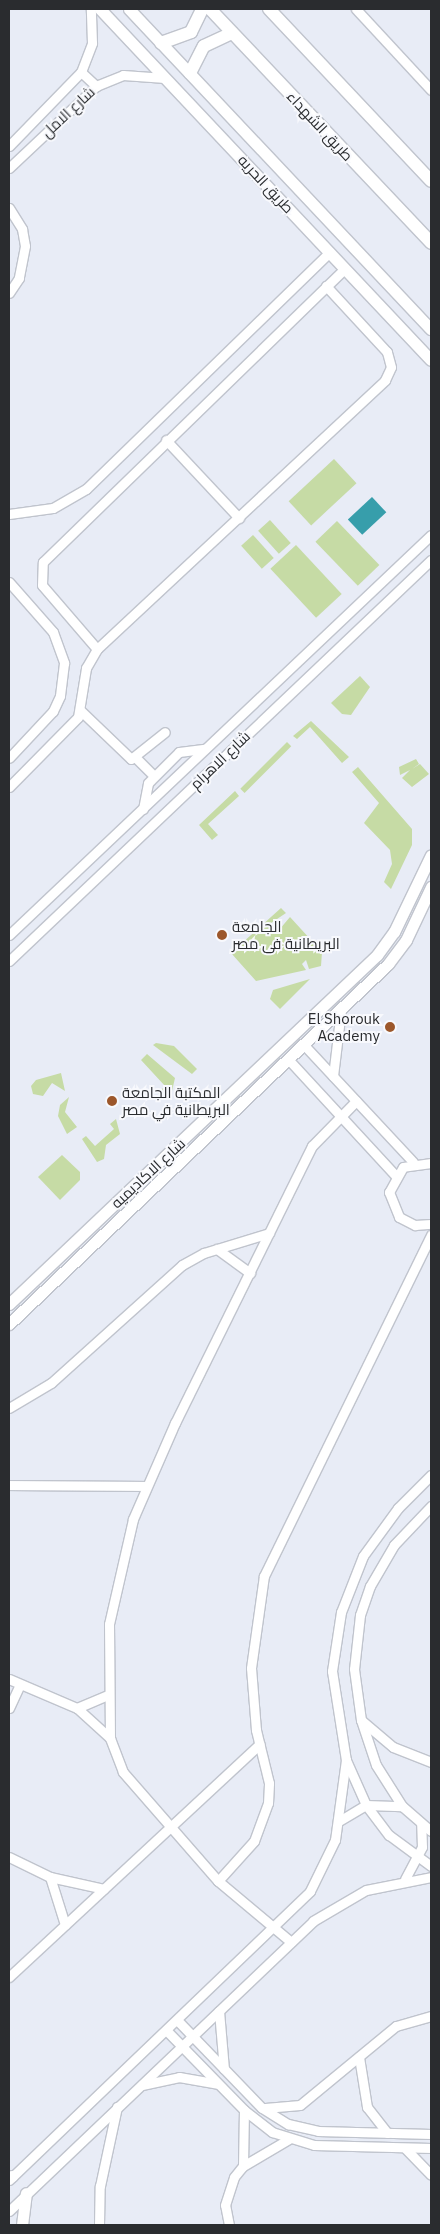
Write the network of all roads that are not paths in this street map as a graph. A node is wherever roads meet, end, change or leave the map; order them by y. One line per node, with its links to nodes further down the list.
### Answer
1 (91, 9): 10 (street, شارع الامل)
2 (100, 9): 12 (street, طريق الحريه)
3 (129, 9): 9 (street, طريق الحريه)
4 (202, 9): 9 (main road)
5 (210, 9): 8 (main road, طريق الشهداء)
6 (269, 9): 19 (main road)
7 (356, 9): 14 (street)
8 (232, 33): 11 (main road); 22 (main road, طريق الشهداء)
9 (161, 43): 11 (street, طريق الحريه)
10 (81, 72): 13 (street); 17 (street, شارع الامل)
11 (190, 73): 15 (street, طريق الحريه)
12 (166, 78): 13 (street, شارع الامل); 16 (street, طريق الحريه)
13 (96, 86): 18 (street, شارع الامل)
14 (431, 90)
15 (241, 127): 16 (street); 21 (street, طريق الحريه)
16 (226, 142): 23 (street, طريق الحريه)
17 (9, 146)
18 (9, 168)
19 (431, 181)
20 (9, 208): 26 (street)
21 (345, 238): 23 (street); 27 (street, طريق الحريه)
22 (431, 243)
23 (330, 252): 24 (street, طريق الحريه); 30 (street)
24 (345, 268): 25 (street); 28 (street, طريق الحريه)
25 (326, 286): 29 (street); 31 (street)
26 (9, 293)
27 (431, 329)
28 (431, 360)
29 (166, 440): 31 (street); 35 (street)
30 (9, 514)
31 (239, 518): 35 (street)
32 (431, 535): 38 (street, شارع الاهرام)
33 (431, 560): 49 (street, شارع الاهرام)
34 (9, 582): 39 (street)
35 (97, 649): 36 (street)
36 (81, 711): 40 (street); 42 (street)
37 (165, 732): 40 (street)
38 (205, 749): 41 (street); 43 (street, شارع الاهرام)
39 (9, 758)
40 (136, 758): 41 (street)
41 (154, 776): 43 (street)
42 (9, 787)
43 (142, 808): 47 (street, شارع الاهرام)
44 (431, 855): 46 (street, شارع الاكاديميه)
45 (431, 887): 48 (street, شارع الاكاديميه)
46 (394, 932): 48 (street); 55 (street, شارع الاكاديميه)
47 (9, 935)
48 (406, 940): 50 (street, شارع الاكاديميه)
49 (9, 961)
50 (341, 1010): 51 (street, شارع الاكاديميه); 53 (street)
51 (304, 1045): 52 (street, شارع الاكاديميه); 53 (street)
52 (288, 1059): 56 (street, شارع الاكاديميه); 57 (street)
53 (332, 1076): 54 (street)
54 (356, 1101): 57 (street); 58 (street)
55 (219, 1106): 56 (street); 65 (street, شارع الاكاديميه)
56 (228, 1116): 66 (street, شارع الاكاديميه)
57 (340, 1116): 60 (street); 62 (street)
58 (412, 1162): 59 (street); 60 (street)
59 (431, 1163)
60 (395, 1175): 61 (street)
61 (430, 1229): 81 (street)
62 (269, 1234): 63 (street); 64 (street)
63 (217, 1249): 64 (street); 69 (street)
64 (250, 1272): 72 (street)
65 (35, 1279): 66 (street); 67 (street, شارع الاكاديميه)
66 (45, 1289): 68 (street, شارع الاكاديميه)
67 (9, 1304)
68 (9, 1324)
69 (9, 1408)
70 (431, 1475): 82 (street)
71 (9, 1485): 72 (street)
72 (146, 1486): 76 (street)
73 (431, 1506): 79 (street)
74 (9, 1679): 75 (street)
75 (20, 1684): 77 (street); 78 (street)
76 (107, 1695): 78 (street); 80 (street)
77 (9, 1708)
78 (77, 1708): 80 (street)
79 (361, 1720): 83 (street); 85 (street)
80 (110, 1738): 88 (street)
81 (260, 1744): 88 (street); 96 (street)
82 (346, 1760): 84 (street); 86 (street)
83 (431, 1762)
84 (366, 1805): 85 (street); 86 (street); 91 (street)
85 (402, 1806): 87 (street)
86 (339, 1821): 99 (street)
87 (420, 1823): 89 (street); 91 (street)
88 (169, 1828): 96 (street); 97 (street)
89 (431, 1831)
90 (9, 1856): 93 (street)
91 (419, 1859): 92 (street); 95 (street)
92 (431, 1866)
93 (50, 1877): 97 (street); 98 (street)
94 (431, 1877): 95 (street)
95 (404, 1879): 100 (street)
96 (218, 1881): 99 (street)
97 (104, 1889): 98 (street)
98 (65, 1925): 101 (street)
99 (273, 1928): 100 (street); 104 (street)
100 (291, 1942): 102 (street)
101 (9, 1978)
102 (219, 2010): 106 (street); 109 (street)
103 (431, 2016): 108 (street)
104 (177, 2020): 105 (street); 106 (street)
105 (166, 2030): 107 (street); 122 (street)
106 (192, 2036): 107 (street); 109 (street)
107 (182, 2046): 110 (street); 111 (street)
108 (359, 2057): 113 (street); 115 (street)
109 (224, 2069): 113 (street)
110 (218, 2084): 111 (street); 114 (street)
111 (139, 2086): 112 (street)
112 (117, 2107): 123 (street); 126 (street)
113 (262, 2108): 115 (street)
114 (244, 2110): 117 (street); 120 (street)
115 (387, 2133): 116 (street)
116 (431, 2134)
117 (289, 2139): 118 (street); 120 (street)
118 (405, 2148): 119 (street); 121 (street)
119 (431, 2148)
120 (243, 2166): 127 (street)
121 (431, 2175)
122 (10, 2178)
123 (26, 2193): 124 (street); 125 (street)
124 (9, 2210)
125 (22, 2225)
126 (99, 2225)
127 (229, 2225)

